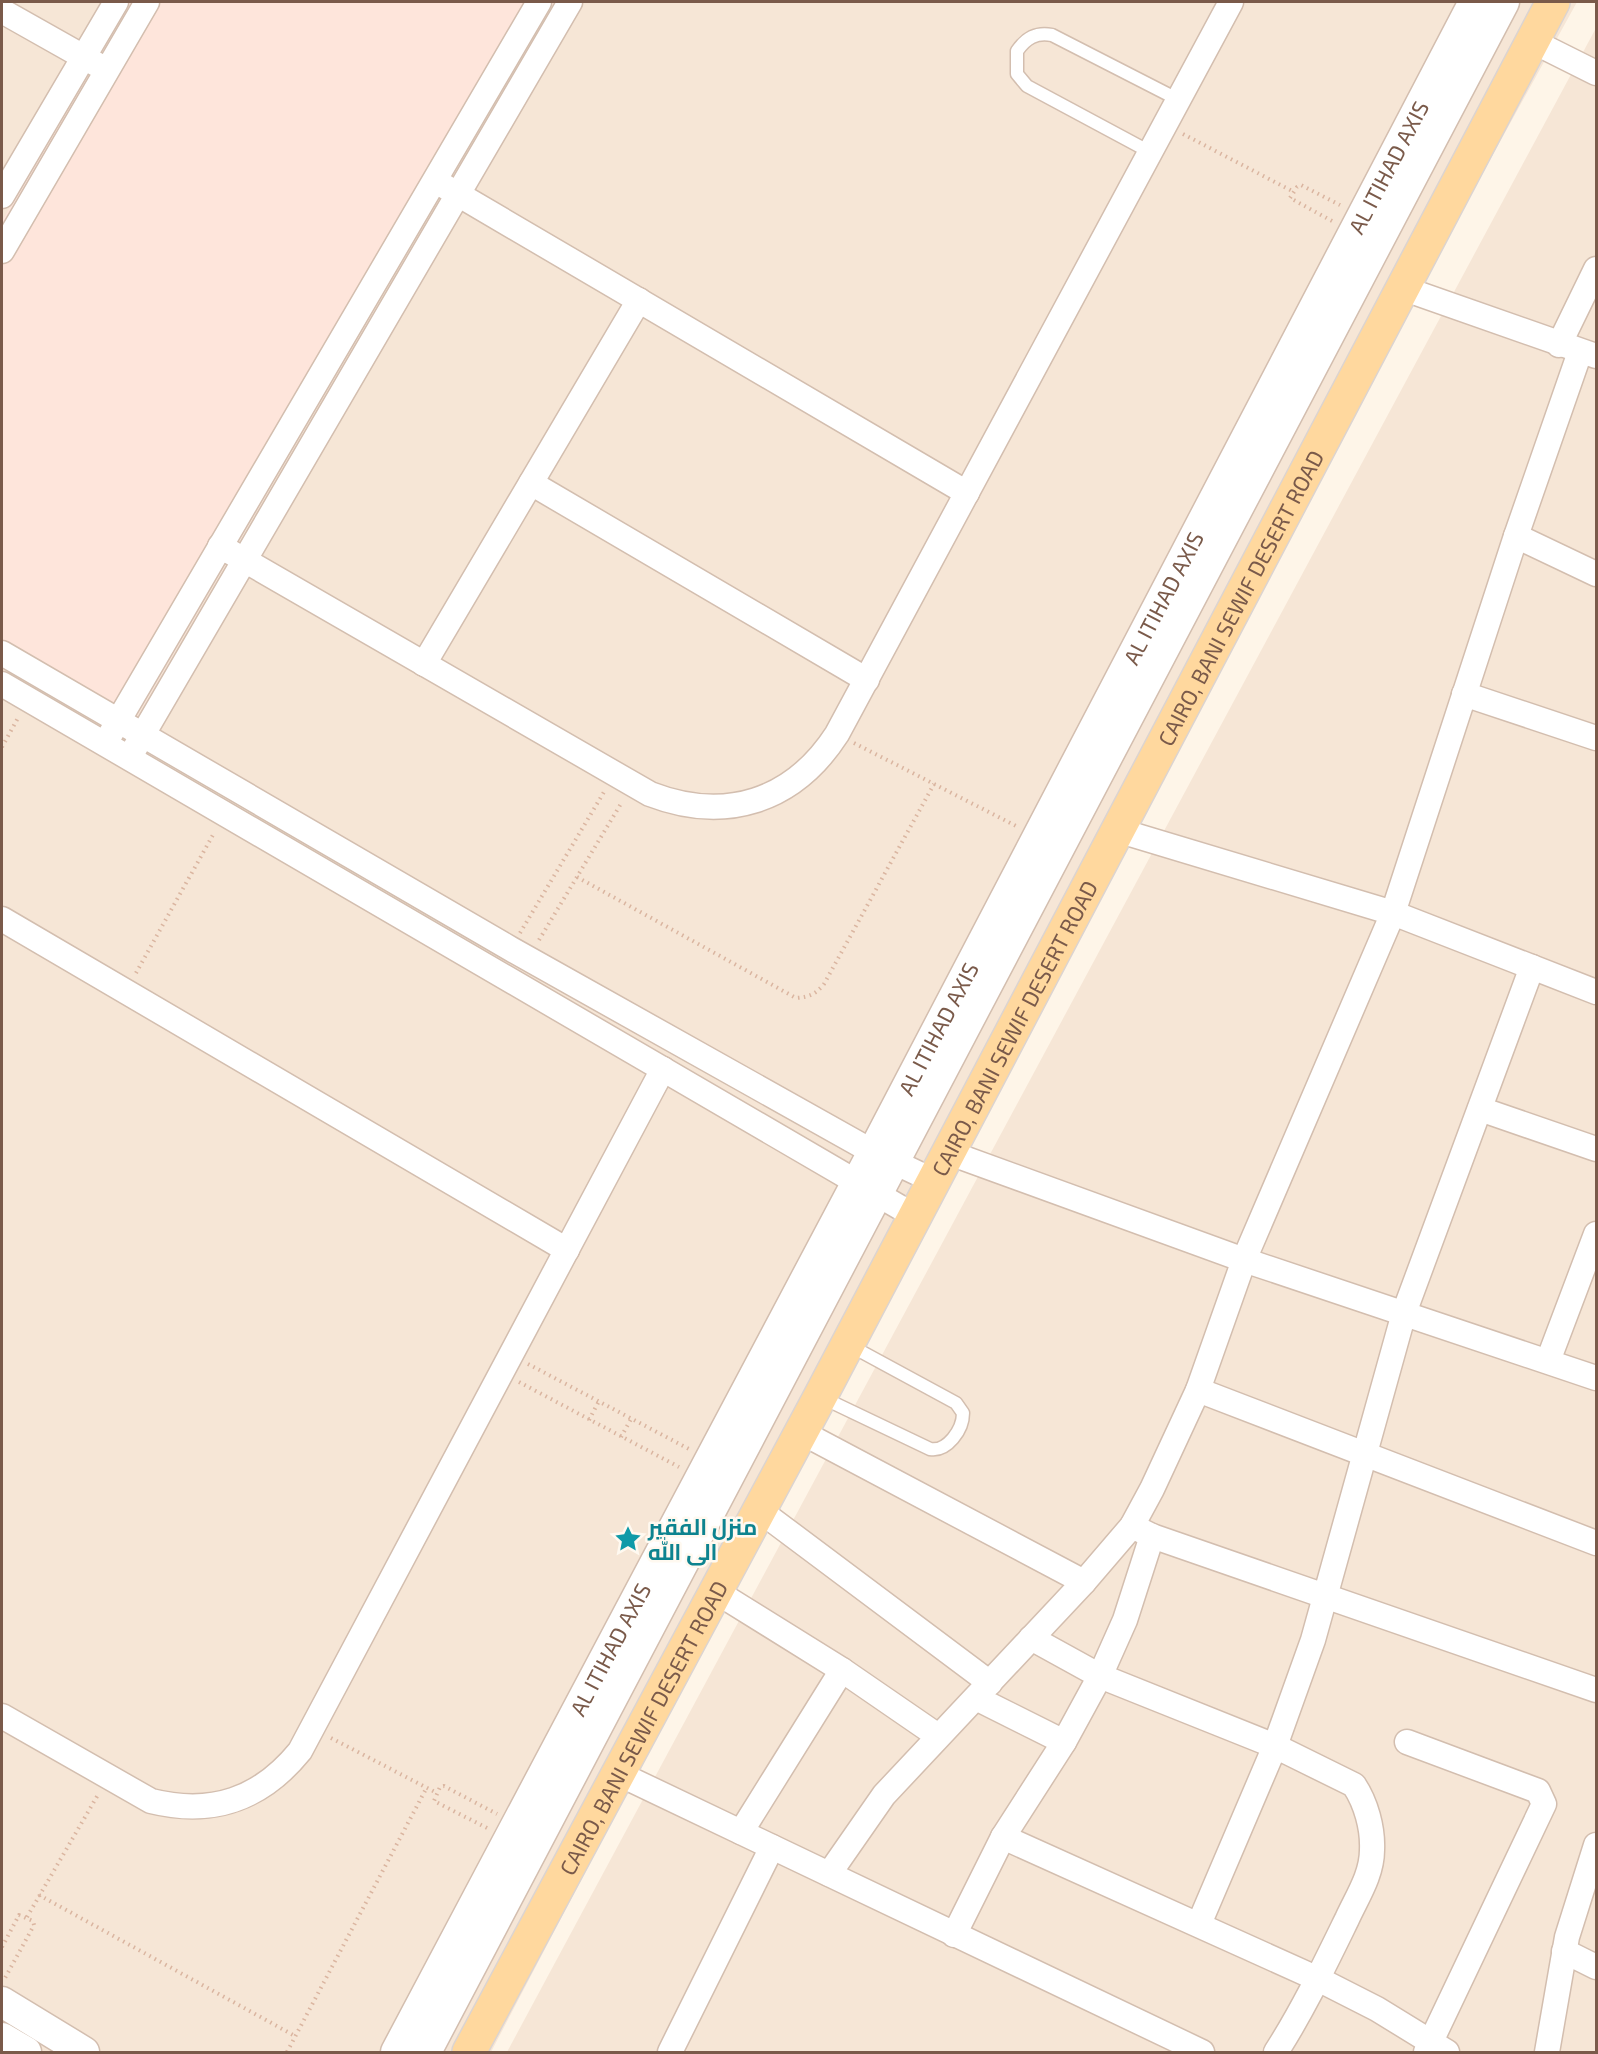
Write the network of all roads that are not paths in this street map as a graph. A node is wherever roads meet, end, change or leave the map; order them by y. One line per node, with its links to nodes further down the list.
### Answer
1 (116, 2): 11 (street)
2 (147, 2): 12 (street)
3 (539, 2): 16 (street)
4 (570, 2): 17 (street)
5 (1231, 2): 14 (street)
6 (1474, 2): 48 (street, AL ITIHAD AXIS)
7 (1504, 2): 48 (street, AL ITIHAD AXIS)
8 (1553, 2): 10 (main road, CAIRO, BANI SEWIF DESERT ROAD)
9 (2, 11): 11 (street)
10 (1532, 41): 13 (street); 21 (main road, CAIRO, BANI SEWIF DESERT ROAD)
11 (83, 57): 12 (street); 18 (street)
12 (107, 70): 19 (street)
13 (1596, 73)
14 (1179, 100): 15 (street); 15 (lane)
15 (1150, 152): 25 (street)
16 (434, 180): 17 (street); 27 (street)
17 (458, 194): 22 (street); 28 (street)
18 (2, 196)
19 (5, 237)
20 (1596, 269): 23 (street)
21 (1402, 288): 23 (street); 40 (main road, CAIRO, BANI SEWIF DESERT ROAD)
22 (639, 300): 24 (street); 25 (street)
23 (1579, 351): 26 (street)
24 (531, 483): 31 (street); 32 (street)
25 (967, 493): 32 (street)
26 (1516, 536): 29 (street); 34 (street)
27 (220, 546): 28 (street); 35 (street)
28 (244, 560): 31 (street); 36 (street)
29 (1596, 574)
30 (2, 653): 35 (street)
31 (424, 664): 32 (street)
32 (867, 680)
33 (2, 684): 38 (street)
34 (1464, 694): 37 (street); 41 (street)
35 (118, 722): 36 (street); 38 (street)
36 (142, 735): 39 (street); 48 (street)
37 (1596, 738)
38 (105, 744): 39 (street)
39 (129, 758): 45 (street)
40 (1117, 830): 41 (street); 49 (main road, CAIRO, BANI SEWIF DESERT ROAD)
41 (1393, 913): 43 (street); 54 (street)
42 (2, 919): 53 (street)
43 (1532, 967): 44 (street); 46 (street)
44 (1596, 992)
45 (663, 1070): 50 (street); 53 (street)
46 (1480, 1109): 47 (street); 55 (street)
47 (1596, 1149)
48 (884, 1157): 49 (street); 50 (street, AL ITIHAD AXIS)
49 (939, 1166): 51 (main road, CAIRO, BANI SEWIF DESERT ROAD); 54 (street)
50 (868, 1187): 51 (street); 95 (street, AL ITIHAD AXIS); 96 (street, AL ITIHAD AXIS)
51 (913, 1215): 56 (main road, CAIRO, BANI SEWIF DESERT ROAD)
52 (1596, 1234): 57 (street)
53 (567, 1250): 74 (street)
54 (1244, 1260): 55 (street); 59 (street)
55 (1404, 1313): 57 (street); 62 (street)
56 (847, 1344): 60 (main road, CAIRO, BANI SEWIF DESERT ROAD); 60 (lane)
57 (1548, 1361): 58 (street)
58 (1596, 1378)
59 (1198, 1390): 62 (street); 64 (street)
60 (820, 1397): 61 (main road, CAIRO, BANI SEWIF DESERT ROAD)
61 (801, 1432): 63 (main road, CAIRO, BANI SEWIF DESERT ROAD); 66 (street)
62 (1363, 1455): 65 (street); 68 (street)
63 (759, 1510): 67 (main road, CAIRO, BANI SEWIF DESERT ROAD); 72 (street)
64 (1142, 1531): 66 (street); 68 (street); 71 (street)
65 (1596, 1543)
66 (1084, 1582): 69 (street)
67 (715, 1591): 70 (street); 79 (main road, CAIRO, BANI SEWIF DESERT ROAD)
68 (1326, 1597): 73 (street); 78 (street)
69 (1031, 1638): 71 (street); 72 (street)
70 (842, 1670): 75 (street); 80 (street)
71 (1100, 1676): 76 (street); 78 (street)
72 (983, 1690): 75 (street); 76 (street)
73 (1596, 1690)
74 (2, 1716)
75 (938, 1736): 84 (street)
76 (1064, 1742): 81 (street)
77 (1407, 1742): 92 (street)
78 (1275, 1746): 85 (street); 89 (street)
79 (618, 1773): 80 (street); 97 (main road, CAIRO, BANI SEWIF DESERT ROAD)
80 (741, 1832): 83 (street)
81 (1003, 1837): 85 (street); 86 (street)
82 (1596, 1845): 87 (street)
83 (772, 1846): 84 (street); 98 (street)
84 (829, 1874): 86 (street)
85 (1199, 1924): 89 (street)
86 (954, 1935): 99 (street)
87 (1564, 1951): 88 (street); 101 (street)
88 (1596, 1967)
89 (1318, 1979): 92 (street); 100 (street)
90 (2, 2002): 94 (street)
91 (2, 2038): 93 (street)
92 (1435, 2049)
93 (26, 2052)
94 (84, 2052)
95 (396, 2052)
96 (426, 2052)
97 (469, 2052)
98 (670, 2052)
99 (1202, 2052)
100 (1276, 2052)
101 (1547, 2052)

